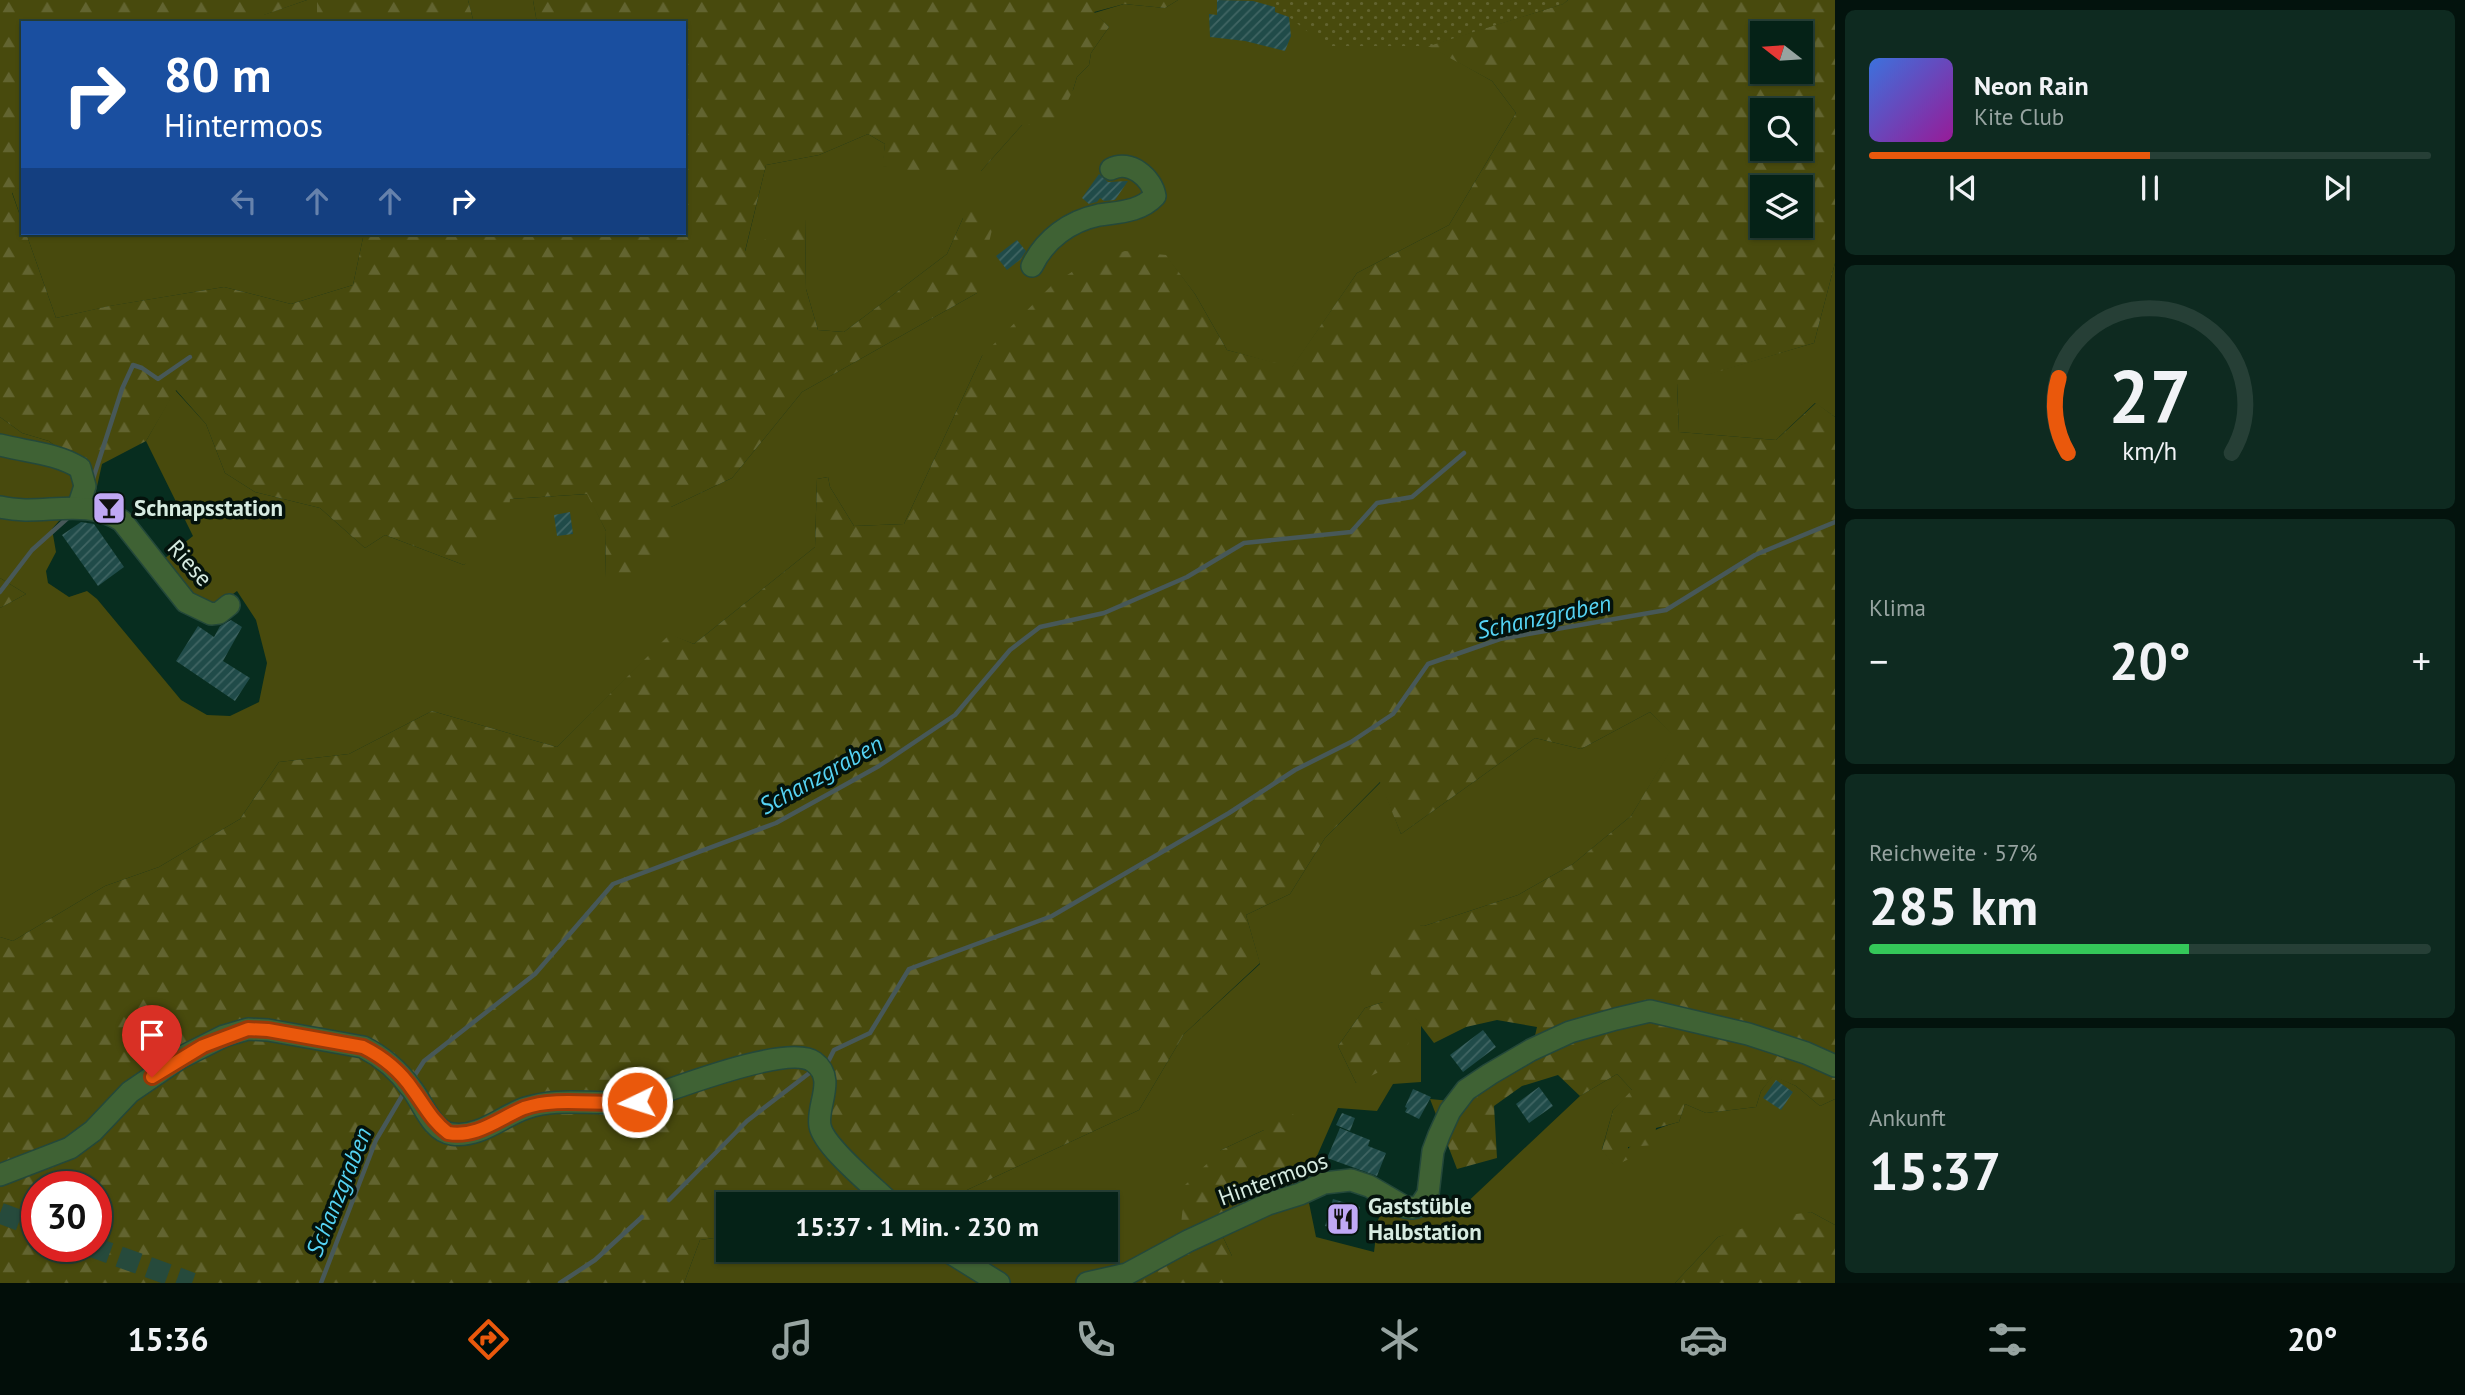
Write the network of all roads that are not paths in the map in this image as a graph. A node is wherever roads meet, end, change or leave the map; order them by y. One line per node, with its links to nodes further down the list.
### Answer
1 (1111, 169): 2 (street)
2 (1032, 266)
3 (0, 445): 4 (street)
4 (78, 507): 5 (street, Riese); 6 (street, Riese)
5 (0, 508)
6 (229, 604)
7 (1835, 1066): 12 (street, Hintermoos)
8 (0, 1175): 9 (street)
9 (879, 1192)
10 (965, 1262): 11 (street)
11 (999, 1283)
12 (1087, 1283)

